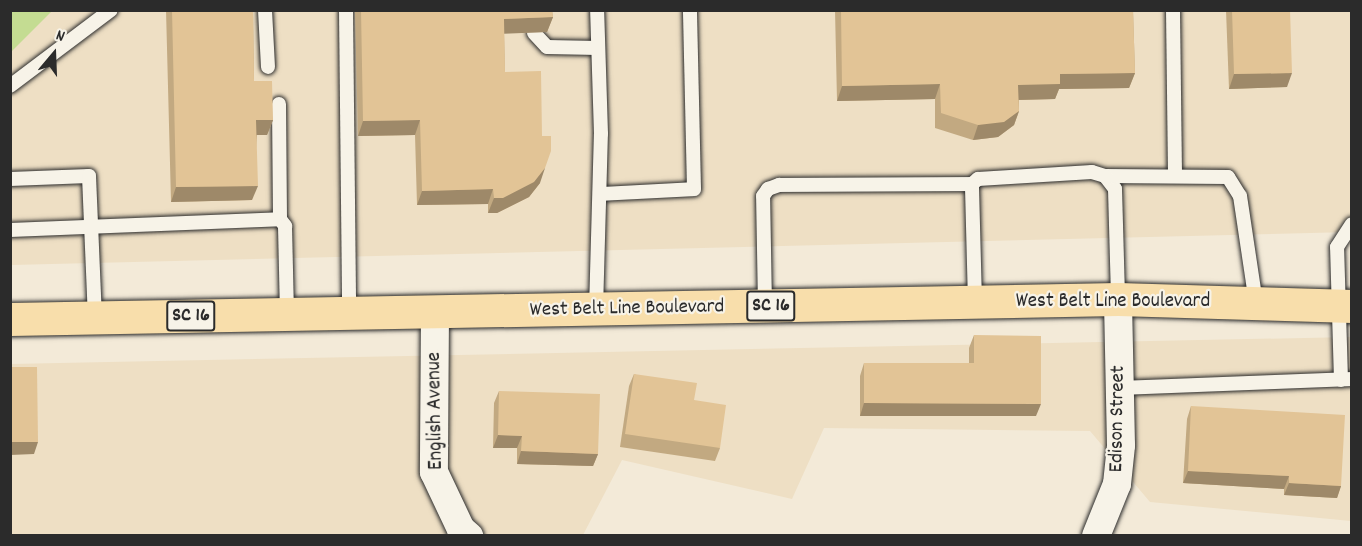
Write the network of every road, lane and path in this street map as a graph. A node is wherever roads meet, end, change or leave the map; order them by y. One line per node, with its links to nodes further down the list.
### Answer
1 (111, 10): 10 (lane)
2 (265, 10): 9 (lane)
3 (346, 10): 29 (lane)
4 (597, 10): 8 (lane)
5 (690, 10): 16 (lane)
6 (1173, 10): 13 (lane)
7 (534, 33): 8 (lane)
8 (598, 48): 16 (lane)
9 (268, 67)
10 (10, 86)
11 (279, 104): 17 (lane)
12 (1105, 176): 13 (lane); 15 (lane); 21 (lane)
13 (1175, 176): 23 (lane)
14 (10, 179): 19 (lane)
15 (972, 184): 22 (lane); 24 (lane)
16 (600, 194): 26 (lane)
17 (280, 219): 19 (lane); 28 (lane)
18 (1352, 224): 25 (lane)
19 (92, 227): 20 (lane); 30 (lane)
20 (10, 230)
21 (1118, 299): 22 (main road, West Belt Line Boulevard / SC 16); 23 (main road, West Belt Line Boulevard / SC 16); 33 (street, Edison Street)
22 (975, 302): 24 (main road, West Belt Line Boulevard / SC 16)
23 (1256, 303): 25 (main road, West Belt Line Boulevard / SC 16)
24 (765, 306): 26 (main road, West Belt Line Boulevard / SC 16)
25 (1345, 306): 32 (lane)
26 (596, 310): 27 (main road, West Belt Line Boulevard / SC 16)
27 (435, 313): 29 (main road, West Belt Line Boulevard / SC 16); 34 (street, English Avenue)
28 (287, 315): 29 (main road, West Belt Line Boulevard / SC 16); 30 (main road, West Belt Line Boulevard / SC 16)
29 (349, 315)
30 (95, 318): 31 (main road, West Belt Line Boulevard / SC 16)
31 (10, 319)
32 (1346, 379): 33 (lane)
33 (1120, 388): 35 (street, Edison Street)
34 (469, 536)
35 (1096, 536)

